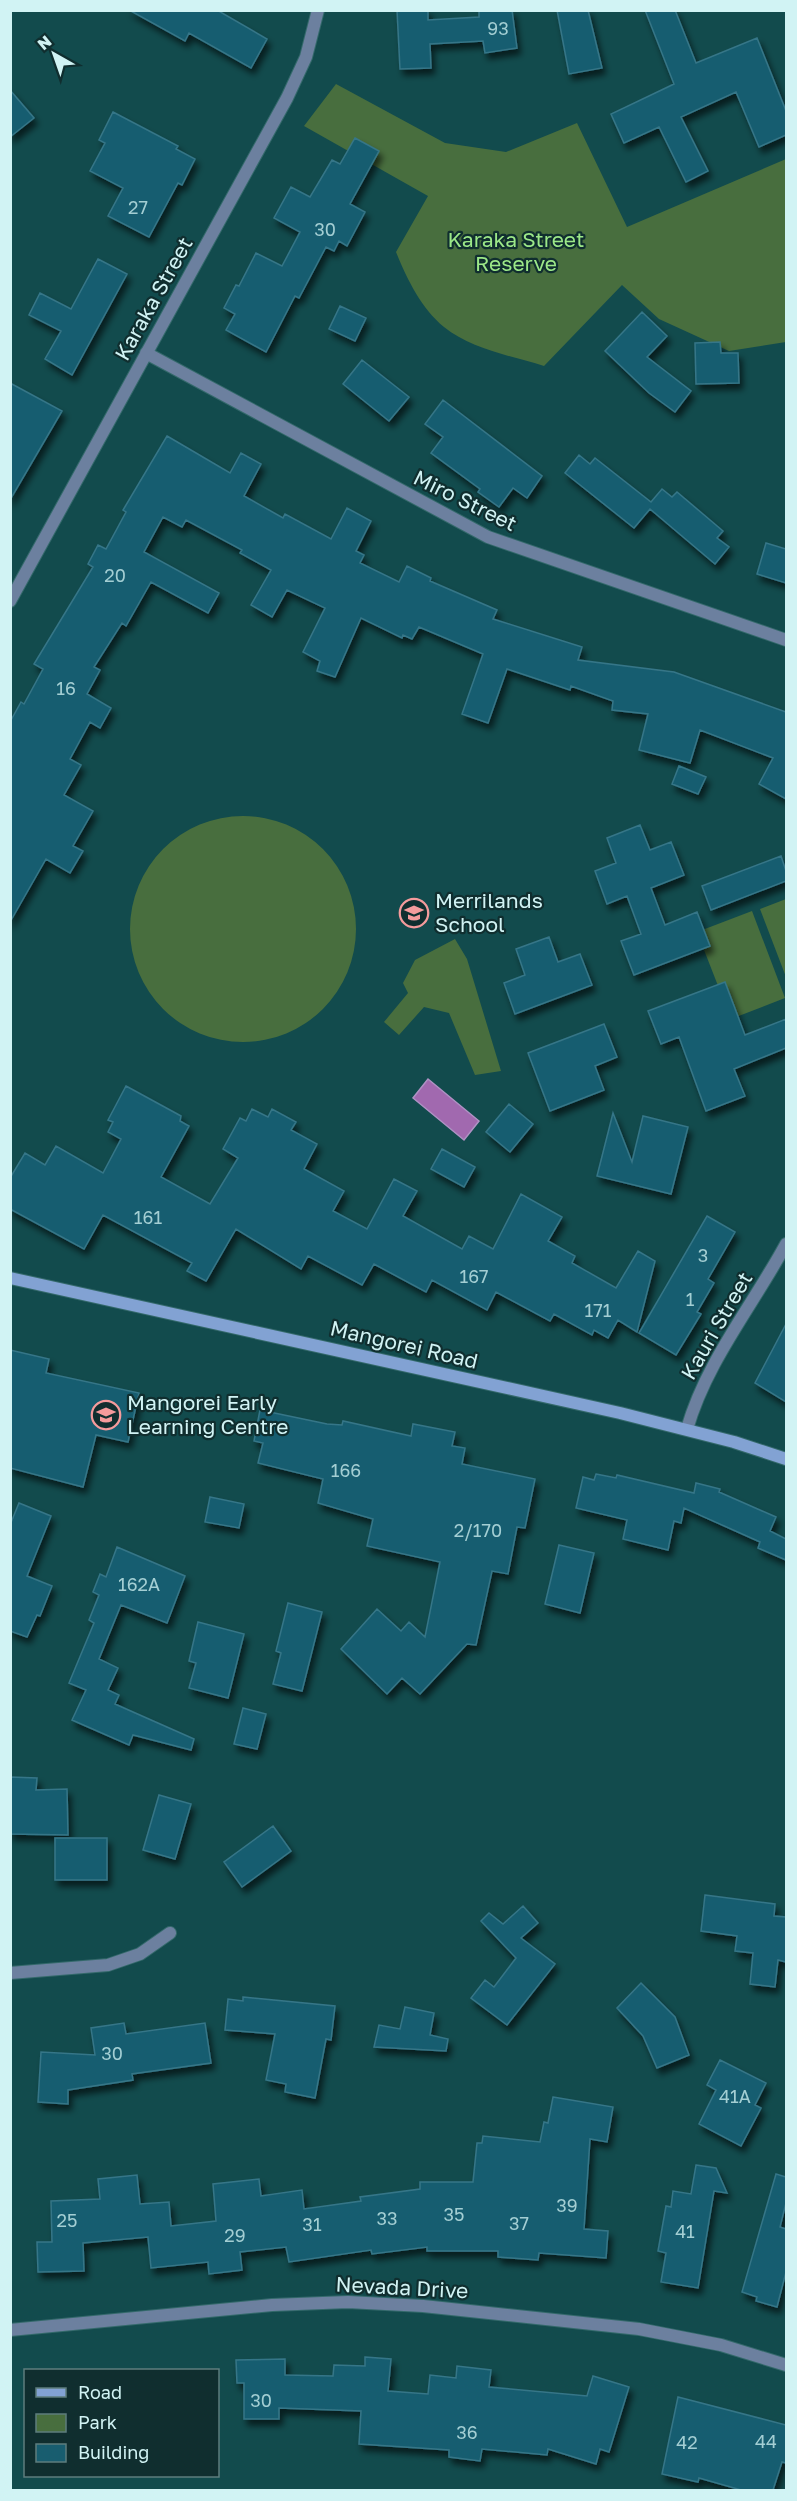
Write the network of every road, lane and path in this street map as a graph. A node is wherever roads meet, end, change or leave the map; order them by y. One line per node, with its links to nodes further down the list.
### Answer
1 (318, 10): 2 (street, Karaka Street)
2 (146, 353): 3 (street, Karaka Street); 4 (street, Miro Street)
3 (10, 601)
4 (786, 640)
5 (786, 1244): 7 (street, Kauri Street)
6 (10, 1278): 7 (main road, Mangorei Road)
7 (687, 1429): 8 (main road, Mangorei Road)
8 (786, 1460)
9 (170, 1933): 10 (street)
10 (10, 1973)
11 (10, 2330): 12 (street, Nevada Drive)
12 (786, 2365)

